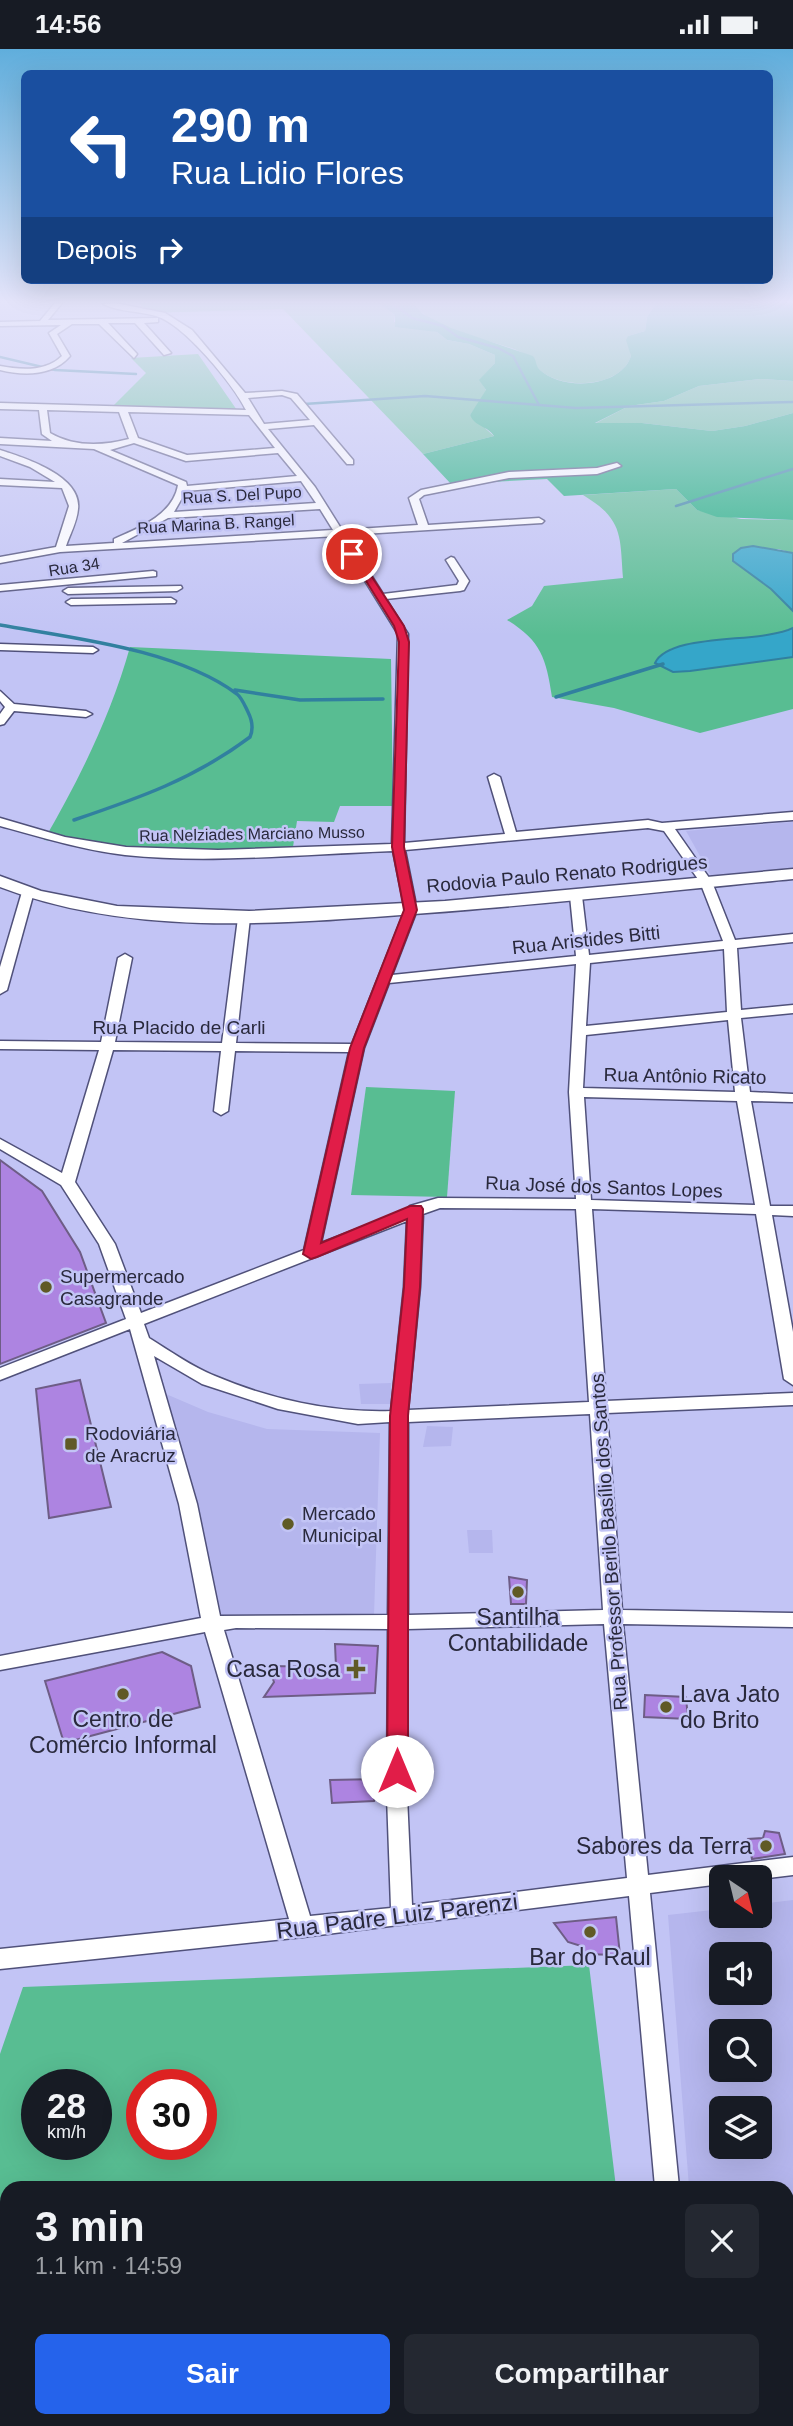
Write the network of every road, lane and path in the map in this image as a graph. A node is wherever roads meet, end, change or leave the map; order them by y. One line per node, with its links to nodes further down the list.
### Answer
1 (44, 414): 9 (street)
2 (124, 414): 7 (street)
3 (252, 414): 6 (street)
4 (308, 414): 5 (street)
5 (315, 422): 6 (street); 13 (street)
6 (261, 427): 11 (street)
7 (134, 440): 10 (street); 11 (street)
8 (0, 441): 9 (street)
9 (65, 445): 10 (street)
10 (97, 447): 18 (street)
11 (282, 450): 15 (street)
12 (0, 453): 17 (street)
13 (349, 462)
14 (617, 467): 22 (street)
15 (303, 478): 18 (street); 19 (street)
16 (0, 482): 17 (street)
17 (62, 485): 25 (street)
18 (183, 489): 20 (street)
19 (321, 506): 20 (street, Rua S. Del Pupo); 23 (street)
20 (164, 515): 24 (street)
21 (539, 521): 22 (street, Rua Marina B. Rangel)
22 (425, 528): 23 (street, Rua Marina B. Rangel)
23 (338, 533): 24 (street, Rua Marina B. Rangel); 32 (street)
24 (105, 545): 25 (street)
25 (60, 549): 26 (street)
26 (0, 560)
27 (451, 560): 32 (street)
28 (153, 574): 31 (street, Rua 34)
29 (0, 588): 31 (street, Rua 34)
30 (177, 588): 31 (street)
31 (56, 589): 33 (street)
32 (379, 597): 45 (street)
33 (171, 601)
34 (0, 647): 35 (street)
35 (93, 650)
36 (0, 694): 37 (street)
37 (11, 707): 38 (street); 39 (street)
38 (86, 714)
39 (0, 722)
40 (494, 776): 44 (street)
41 (793, 815): 43 (street, Rua Nelziades Marciano Musso)
42 (0, 822): 45 (street, Rua Nelziades Marciano Musso)
43 (668, 830): 44 (street, Rua Nelziades Marciano Musso); 47 (street)
44 (511, 835): 45 (street, Rua Nelziades Marciano Musso)
45 (398, 847): 50 (street)
46 (793, 874): 47 (main road, Rodovia Paulo Renato Rodrigues)
47 (706, 882): 49 (main road, Rodovia Paulo Renato Rodrigues); 53 (street)
48 (10, 887): 51 (main road, Rodovia Paulo Renato Rodrigues); 57 (street)
49 (576, 896): 50 (main road, Rodovia Paulo Renato Rodrigues); 55 (street, Rua Professor Berilo Basílio dos Santos)
50 (411, 910): 51 (main road, Rodovia Paulo Renato Rodrigues); 56 (street)
51 (244, 918): 63 (street)
52 (793, 938): 53 (street, Rua Aristides Bitti)
53 (730, 943): 55 (street, Rua Aristides Bitti); 59 (street)
54 (125, 958): 62 (street)
55 (583, 960): 56 (street, Rua Aristides Bitti); 60 (street, Rua Professor Berilo Basílio dos Santos)
56 (383, 980): 64 (street)
57 (0, 991)
58 (793, 1009): 59 (street)
59 (734, 1016): 60 (street); 66 (street)
60 (580, 1031): 65 (street, Rua Professor Berilo Basílio dos Santos)
61 (0, 1045): 62 (street, Rua Placido de Carli)
62 (107, 1046): 63 (street, Rua Placido de Carli); 70 (street)
63 (231, 1046): 64 (street, Rua Placido de Carli); 68 (street)
64 (357, 1048): 75 (street)
65 (576, 1092): 66 (street, Rua Antônio Ricato); 71 (street, Rua Professor Berilo Basílio dos Santos)
66 (743, 1096): 67 (street, Rua Antônio Ricato); 73 (street)
67 (793, 1098)
68 (221, 1111)
69 (0, 1143): 70 (street)
70 (67, 1182): 76 (street)
71 (584, 1204): 72 (street, Rua José dos Santos Lopes); 73 (street, Rua José dos Santos Lopes); 80 (street, Rua Professor Berilo Basílio dos Santos)
72 (415, 1209): 75 (street, Rua José dos Santos Lopes); 81 (street)
73 (762, 1211): 74 (street, Rua José dos Santos Lopes); 78 (street)
74 (793, 1211)
75 (311, 1254): 76 (street, Rua José dos Santos Lopes)
76 (139, 1332): 77 (street, Rua José dos Santos Lopes); 81 (street); 85 (street)
77 (0, 1374)
78 (793, 1379)
79 (793, 1399): 80 (street)
80 (598, 1407): 81 (street); 82 (street, Rua Professor Berilo Basílio dos Santos)
81 (399, 1416): 84 (street)
82 (613, 1617): 83 (street); 84 (street); 88 (street, Rua Professor Berilo Basílio dos Santos)
83 (793, 1620)
84 (397, 1622): 85 (street); 89 (street)
85 (212, 1623): 86 (street); 90 (street)
86 (0, 1663)
87 (793, 1866): 88 (street, Rua Padre Luiz Parenzi)
88 (637, 1887): 89 (street, Rua Padre Luiz Parenzi); 92 (street, Rua Professor Berilo Basílio dos Santos)
89 (402, 1916): 90 (street, Rua Padre Luiz Parenzi)
90 (303, 1927): 91 (street, Rua Padre Luiz Parenzi)
91 (0, 1959)
92 (666, 2181)

